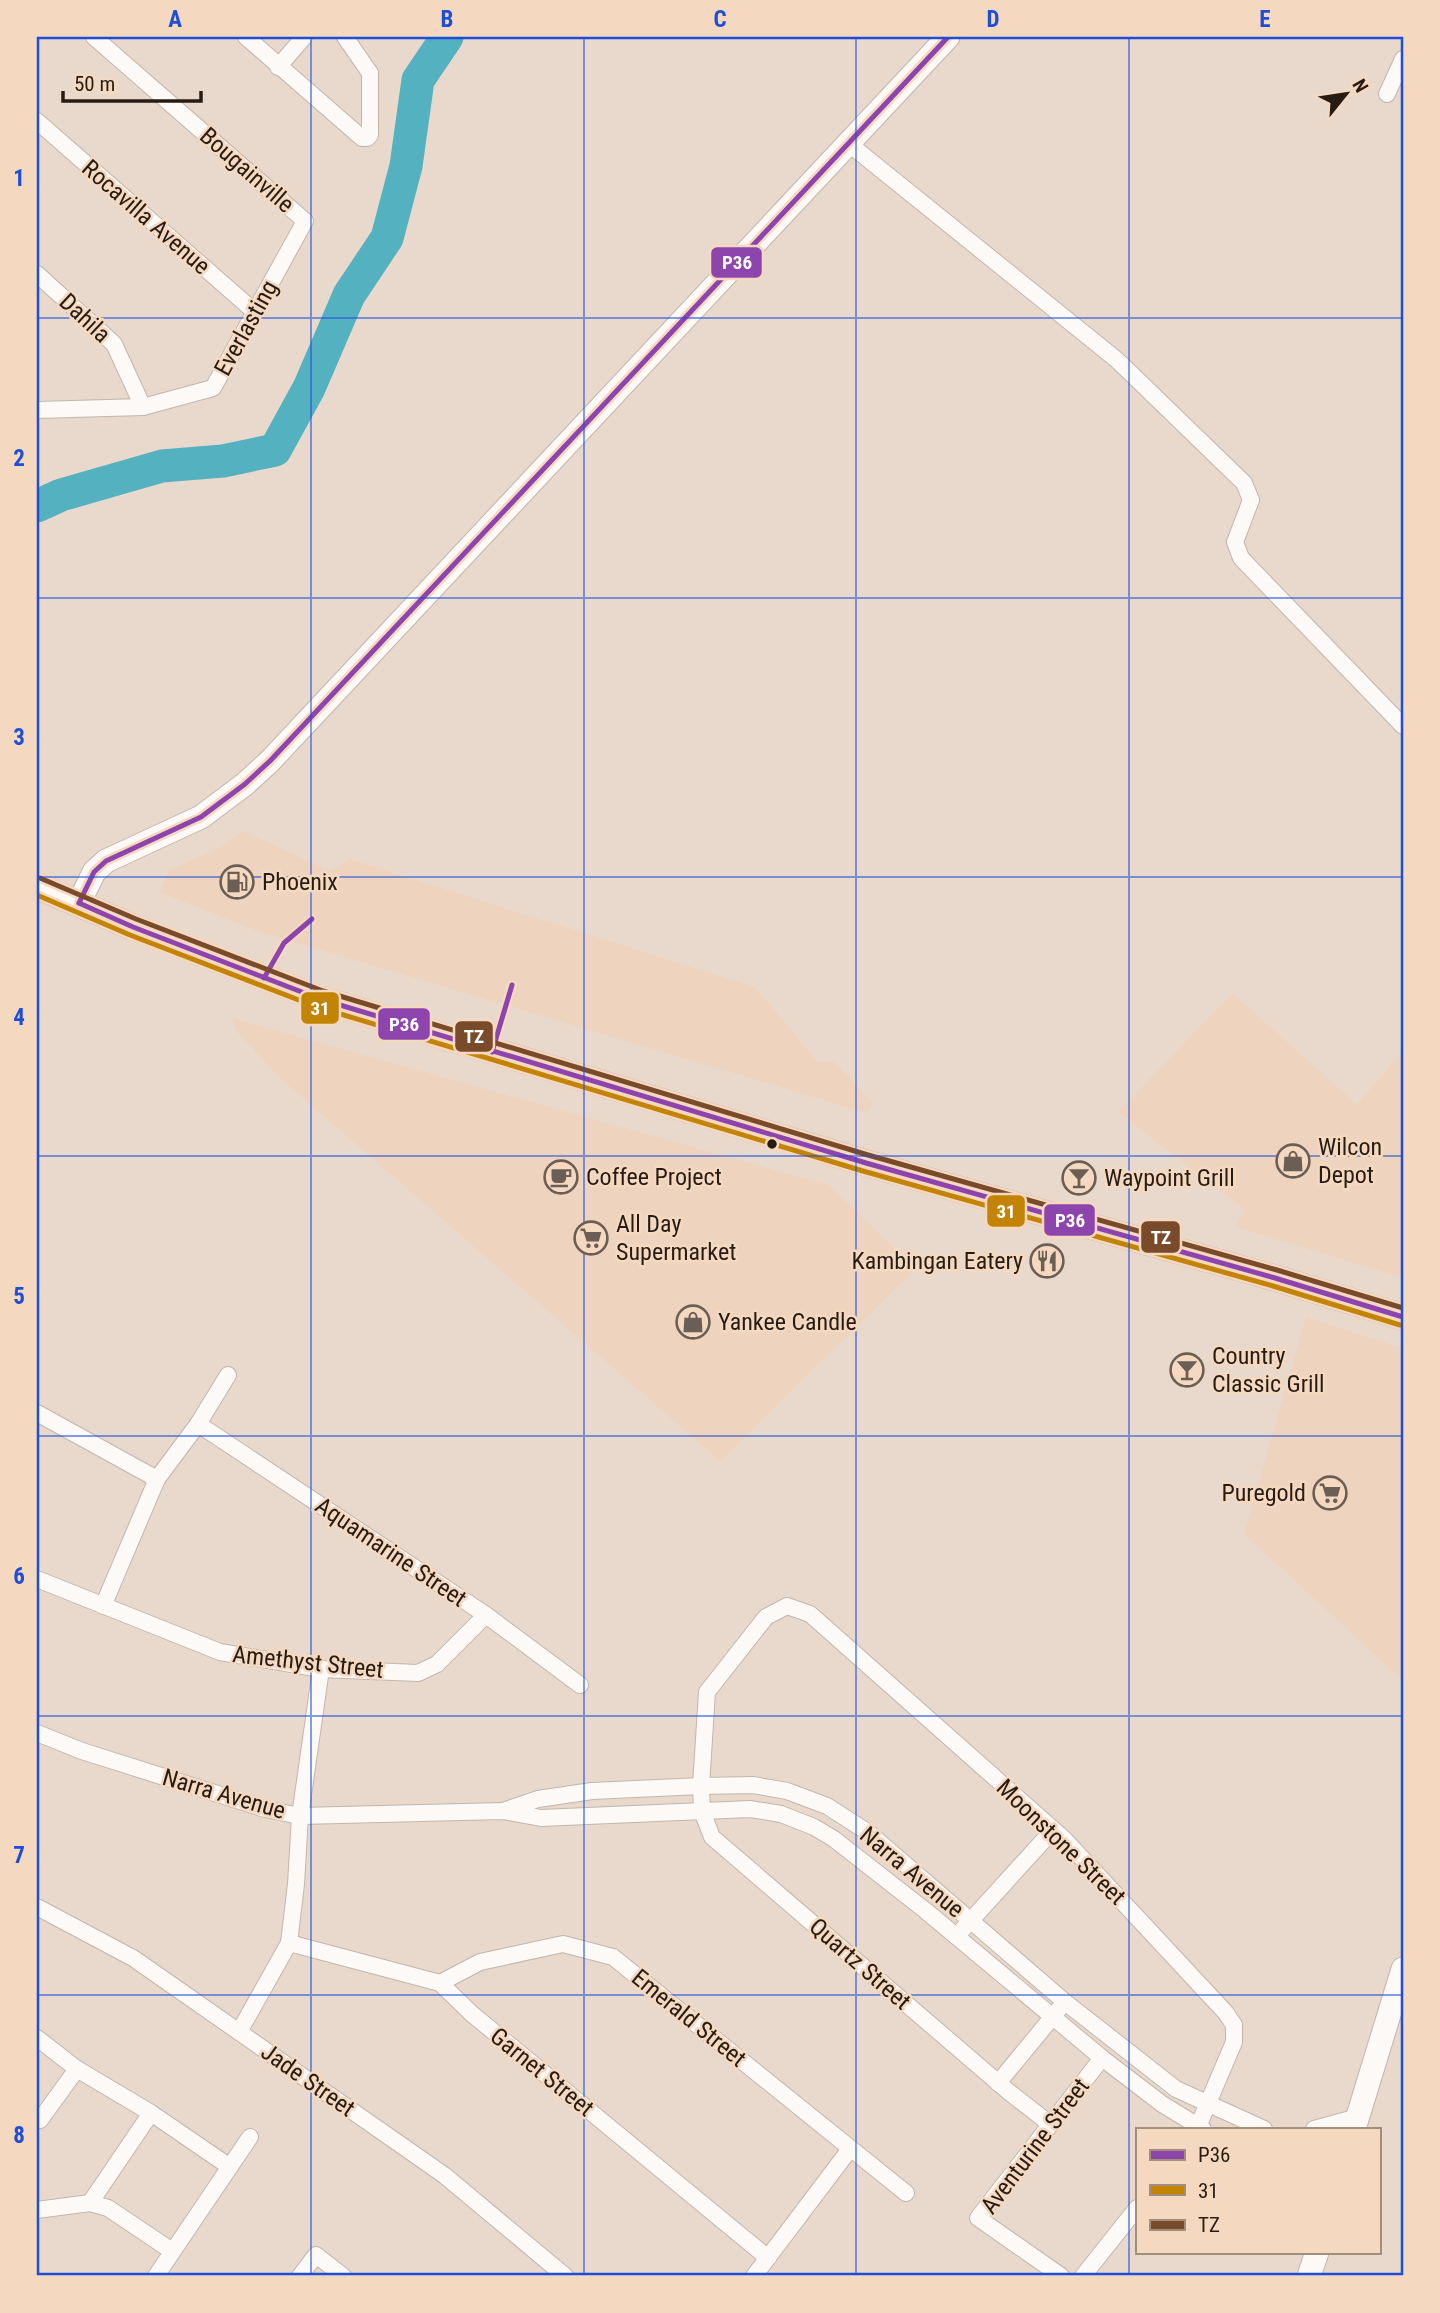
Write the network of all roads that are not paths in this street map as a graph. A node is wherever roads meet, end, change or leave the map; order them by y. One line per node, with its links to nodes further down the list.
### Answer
1 (94, 37): 11 (street, Bougainville)
2 (246, 37): 7 (street)
3 (304, 37): 7 (street)
4 (345, 37): 7 (street)
5 (947, 37): 10 (main road)
6 (1403, 59): 8 (street)
7 (278, 67)
8 (1387, 94)
9 (37, 121): 13 (street, Rocavilla Avenue)
10 (848, 143): 16 (street); 18 (main road)
11 (304, 221): 13 (street, Everlasting)
12 (37, 274): 14 (street, Dahila)
13 (255, 312): 14 (street, Everlasting)
14 (143, 407): 15 (street, Everlasting)
15 (37, 410)
16 (1403, 726)
17 (37, 886): 18 (main road)
18 (79, 903): 19 (main road)
19 (1403, 1317)
20 (228, 1375): 22 (street)
21 (37, 1413): 23 (street)
22 (198, 1424): 23 (street); 27 (street, Aquamarine Street)
23 (157, 1479): 25 (street)
24 (37, 1579): 25 (street, Amethyst Street)
25 (103, 1606): 28 (street, Amethyst Street)
26 (787, 1606): 31 (street, Quartz Street); 35 (street, Moonstone Street)
27 (486, 1615): 28 (street, Amethyst Street); 29 (street, Aquamarine Street)
28 (321, 1669): 34 (street)
29 (580, 1685)
30 (37, 1733): 34 (street, Narra Avenue)
31 (701, 1786): 32 (street, Narra Avenue); 33 (street, Quartz Street); 37 (street, Narra Avenue)
32 (503, 1811): 33 (street, Narra Avenue); 34 (street, Narra Avenue)
33 (702, 1811): 38 (street, Narra Avenue); 48 (street, Quartz Street)
34 (300, 1816): 39 (street)
35 (1053, 1830): 37 (street); 49 (street, Moonstone Street)
36 (37, 1907): 44 (street, Jade Street)
37 (970, 1921): 38 (street); 42 (street, Narra Avenue)
38 (957, 1937): 43 (street, Narra Avenue)
39 (289, 1943): 41 (street, Garnet Street); 44 (street)
40 (1403, 1969): 52 (main road)
41 (440, 1983): 58 (street, Emerald Street); 66 (street, Garnet Street)
42 (1065, 2001): 43 (street); 49 (street, Narra Avenue)
43 (1052, 2017): 46 (street, Narra Avenue); 48 (street)
44 (239, 2032): 70 (street, Jade Street)
45 (37, 2038): 47 (street)
46 (1102, 2058): 53 (street, Aventurine Street); 54 (street, Narra Avenue)
47 (77, 2069): 50 (street); 51 (street)
48 (998, 2083): 53 (street, Quartz Street)
49 (1209, 2106): 54 (street, Moonstone Street); 55 (street, Narra Avenue)
50 (151, 2113): 59 (street); 61 (street)
51 (37, 2120)
52 (1356, 2123): 56 (street)
53 (1050, 2124): 72 (street, Aventurine Street)
54 (1200, 2128)
55 (1262, 2128)
56 (1321, 2128)
57 (250, 2137): 59 (street)
58 (850, 2149): 60 (street, Emerald Street); 66 (street)
59 (230, 2166): 64 (street)
60 (905, 2193)
61 (90, 2203): 63 (street); 64 (street)
62 (1136, 2209): 73 (street)
63 (37, 2210)
64 (172, 2251): 67 (street)
65 (1316, 2254): 74 (main road)
66 (768, 2258): 71 (street)
67 (156, 2276)
68 (300, 2276): 69 (street)
69 (343, 2276)
70 (565, 2276)
71 (754, 2276)
72 (1061, 2276)
73 (1083, 2276)
74 (1310, 2276)

